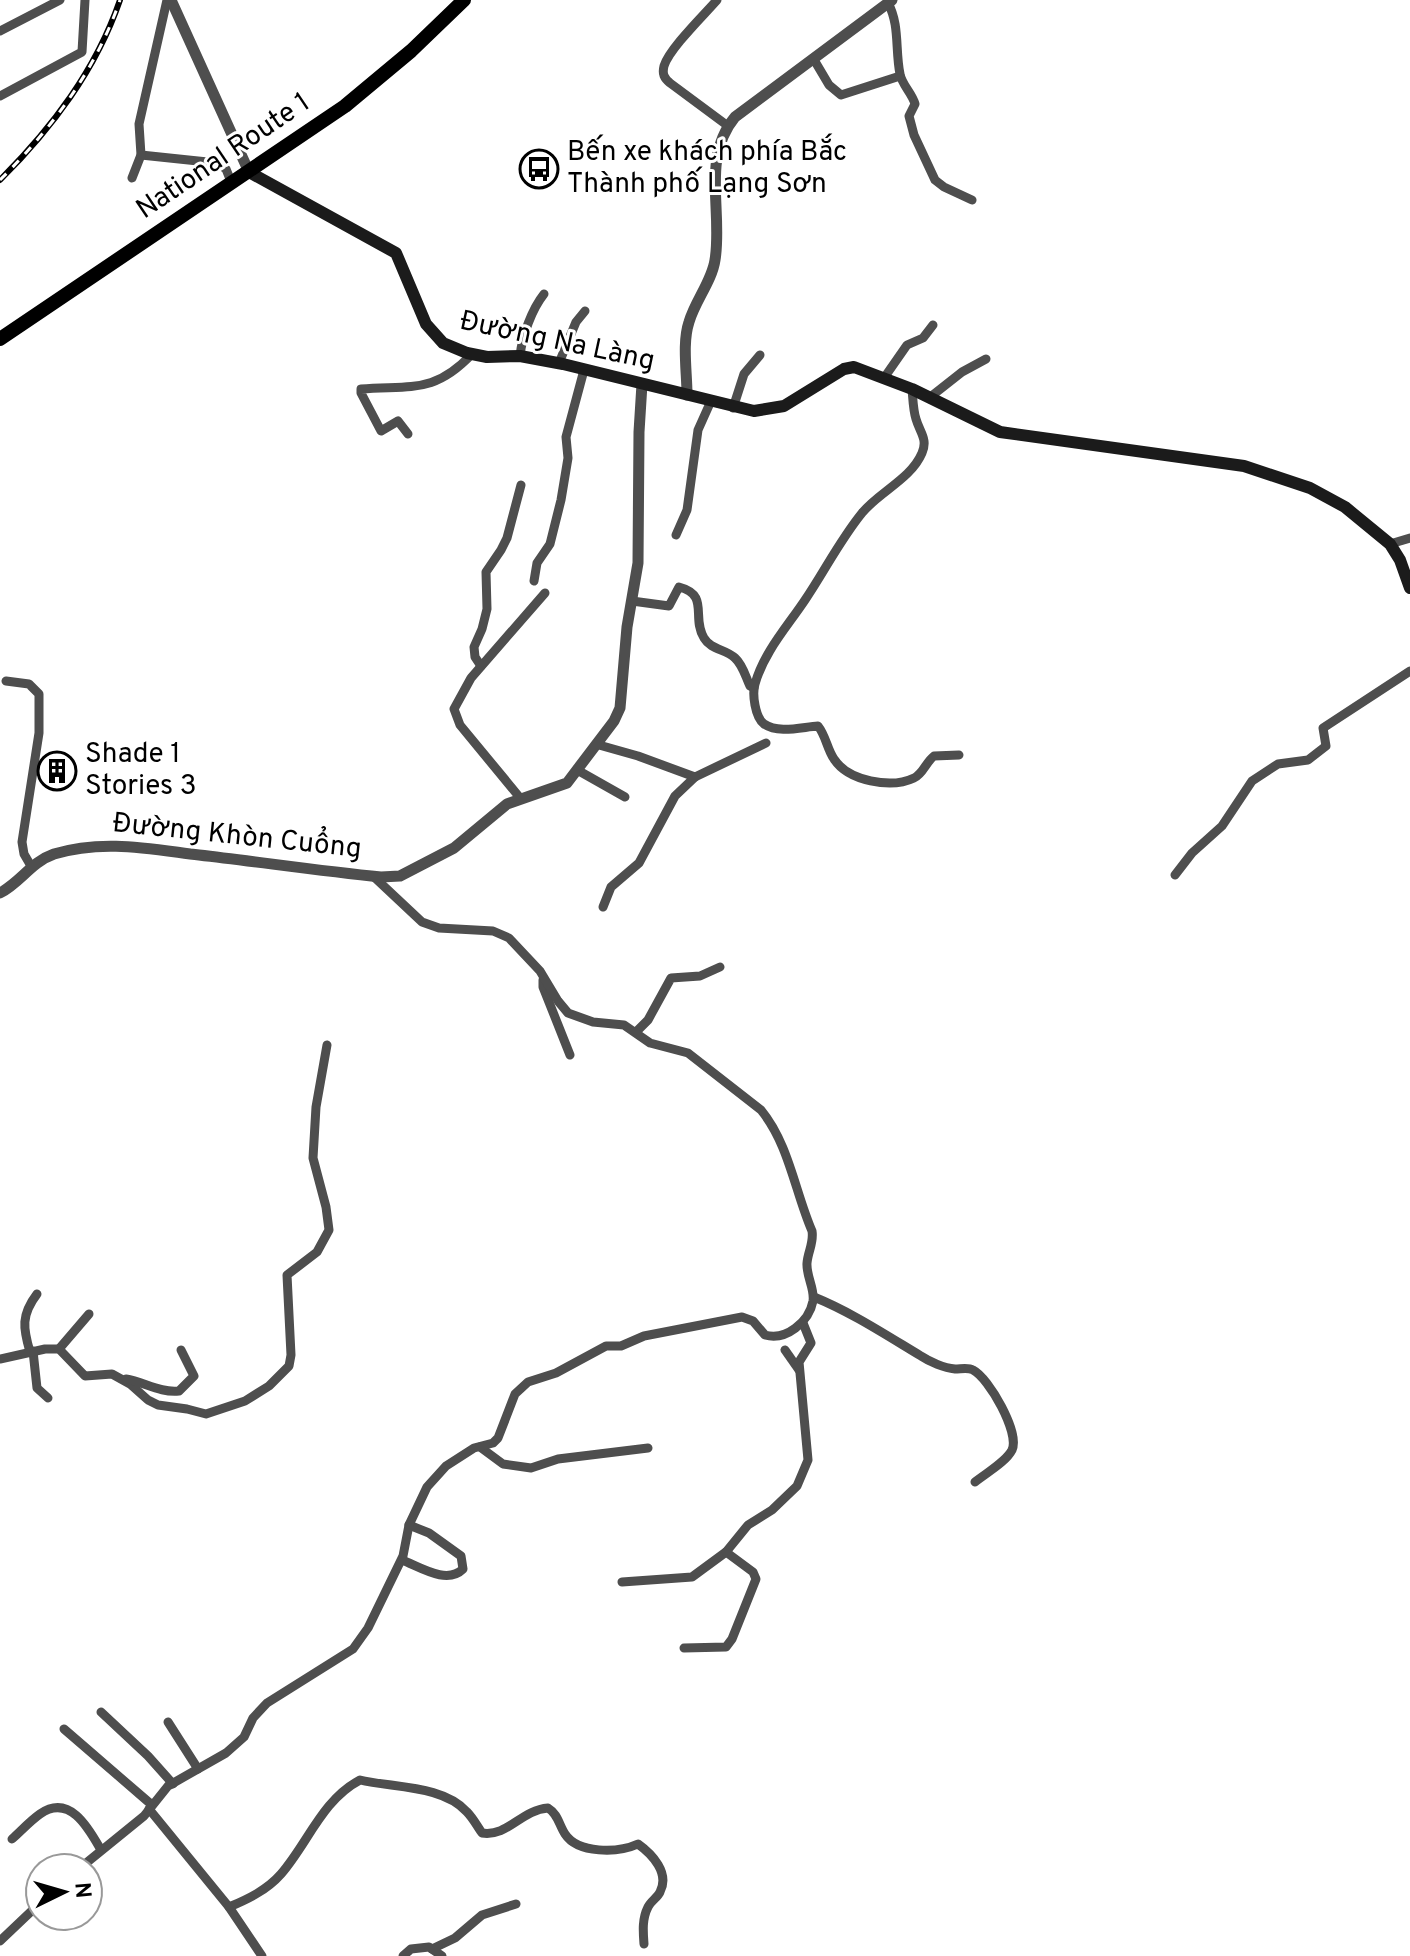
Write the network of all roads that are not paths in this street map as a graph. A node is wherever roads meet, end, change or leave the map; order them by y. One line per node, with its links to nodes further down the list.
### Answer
1 (60, 0): 7 (street)
2 (85, 0): 10 (street)
3 (169, 0): 12 (street); 13 (street)
4 (464, 0): 13 (highway, National Route 1)
5 (717, 0): 11 (street)
6 (890, 2): 8 (street); 9 (street)
7 (0, 31)
8 (813, 58): 9 (street); 11 (street)
9 (900, 76): 16 (street)
10 (0, 96)
11 (728, 126): 30 (street)
12 (141, 155): 14 (street); 15 (street)
13 (249, 172): 15 (highway, National Route 1); 21 (main road, Đường Na Làng)
14 (132, 178)
15 (232, 184): 20 (highway, National Route 1)
16 (972, 200)
17 (544, 294): 23 (street)
18 (585, 311): 25 (street)
19 (933, 325): 27 (street)
20 (0, 339)
21 (472, 354): 23 (main road, Đường Na Làng); 34 (street)
22 (760, 355): 33 (street)
23 (520, 356): 25 (main road, Đường Na Làng)
24 (986, 359): 31 (street)
25 (559, 363): 26 (main road, Đường Na Làng)
26 (584, 370): 28 (main road, Đường Na Làng); 39 (street)
27 (884, 378): 29 (main road, Đường Na Làng); 33 (main road, Đường Na Làng)
28 (642, 384): 30 (main road, Đường Na Làng); 42 (street, Đường Khòn Cuổng)
29 (912, 389): 31 (main road, Đường Na Làng); 46 (street)
30 (687, 395): 32 (main road, Đường Na Làng)
31 (929, 398): 38 (main road, Đường Na Làng)
32 (711, 401): 33 (main road, Đường Na Làng); 36 (street)
33 (733, 408)
34 (408, 434)
35 (521, 485): 43 (street)
36 (676, 535)
37 (1410, 538): 38 (street)
38 (1390, 544): 40 (main road)
39 (534, 581)
40 (1410, 588)
41 (545, 593): 43 (street)
42 (632, 601): 46 (street); 48 (street, Đường Khòn Cuổng)
43 (481, 666): 53 (street)
44 (1410, 671): 55 (street)
45 (6, 681): 54 (street)
46 (754, 688): 49 (street)
47 (766, 743): 51 (street)
48 (599, 745): 50 (street, Đường Khòn Cuổng); 51 (street)
49 (959, 755)
50 (579, 771): 52 (street); 53 (street, Đường Khòn Cuổng)
51 (695, 777): 58 (street)
52 (625, 797)
53 (521, 799): 56 (street, Đường Khòn Cuổng)
54 (31, 866): 56 (street, Đường Khòn Cuổng); 57 (street, Đường Khòn Cuổng)
55 (1175, 875)
56 (373, 876): 60 (street)
57 (0, 893)
58 (603, 907)
59 (720, 967): 61 (street)
60 (544, 977): 61 (street); 63 (street)
61 (636, 1032): 65 (street)
62 (327, 1045): 74 (street)
63 (570, 1055)
64 (37, 1294): 71 (street)
65 (814, 1297): 67 (street); 78 (street)
66 (89, 1314): 68 (street)
67 (803, 1323): 73 (street); 76 (street)
68 (59, 1349): 71 (street); 74 (street)
69 (181, 1350): 74 (street)
70 (785, 1350): 73 (street)
71 (32, 1352): 72 (street); 75 (street)
72 (0, 1359)
73 (799, 1370): 80 (street)
74 (122, 1379)
75 (48, 1398)
76 (480, 1447): 77 (street); 79 (street)
77 (648, 1448)
78 (975, 1482)
79 (409, 1525): 81 (street); 81 (street)
80 (726, 1552): 82 (street); 83 (street)
81 (402, 1560): 87 (street)
82 (622, 1582)
83 (684, 1648)
84 (101, 1712): 88 (street)
85 (168, 1722): 87 (street)
86 (64, 1729): 89 (street)
87 (198, 1769): 88 (street)
88 (173, 1784): 89 (street)
89 (150, 1807): 91 (street); 94 (street)
90 (12, 1839): 91 (street)
91 (101, 1850): 92 (street)
92 (99, 1852)
93 (516, 1904): 98 (street)
94 (229, 1907): 97 (street); 99 (street)
95 (24, 1918): 96 (street)
96 (0, 1941)
97 (644, 1944)
98 (432, 1949): 100 (street); 101 (street)
99 (262, 1956)
100 (403, 1956)
101 (442, 1956)

